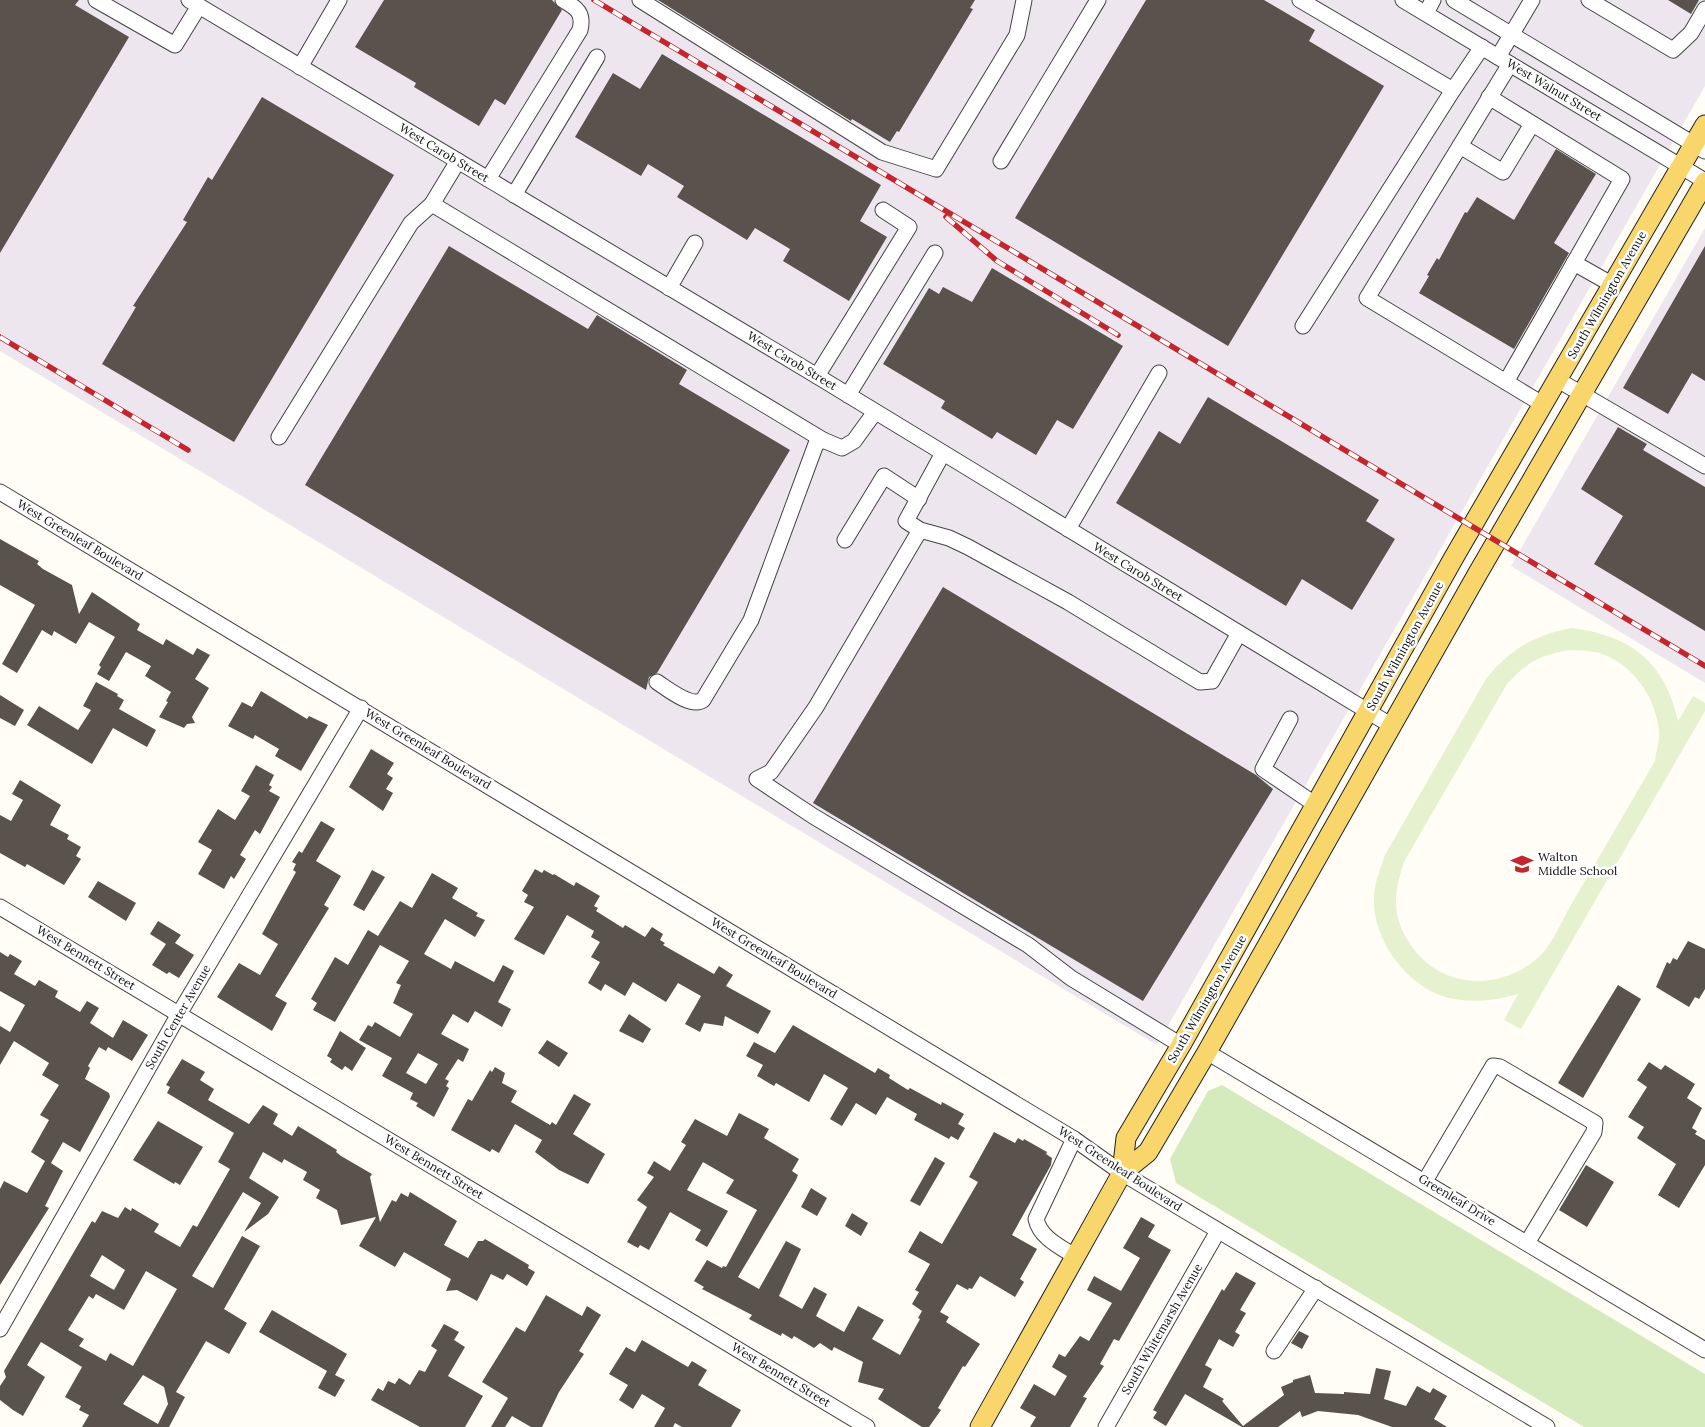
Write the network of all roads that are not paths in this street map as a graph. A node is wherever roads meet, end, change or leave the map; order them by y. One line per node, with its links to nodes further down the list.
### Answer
1 (96, 0): 13 (street)
2 (339, 0): 20 (street)
3 (563, 0): 30 (street)
4 (640, 0): 5 (street)
5 (1024, 0)
6 (1098, 0): 27 (street)
7 (1300, 0): 21 (street)
8 (1404, 0): 15 (street, West Walnut Street)
9 (1434, 0): 15 (street)
10 (1454, 0): 16 (street, West Walnut Street)
11 (1532, 0): 16 (street)
12 (1589, 0): 14 (street)
13 (194, 3): 20 (street, West Carob Street)
14 (1705, 9)
15 (1426, 13): 17 (street, West Walnut Street)
16 (1512, 34): 19 (street); 26 (street, West Walnut Street)
17 (1482, 47): 19 (street, West Walnut Street); 21 (street)
18 (597, 57): 32 (street)
19 (1504, 60): 22 (street); 29 (street, West Walnut Street)
20 (300, 67): 28 (street, West Carob Street)
21 (1453, 90): 40 (street)
22 (1489, 97): 23 (street); 25 (street)
23 (1532, 124): 25 (street); 37 (street)
24 (1705, 125): 26 (main road, South Wilmington Avenue)
25 (1460, 146): 44 (street)
26 (1699, 147): 29 (main road, South Wilmington Avenue)
27 (1001, 161)
28 (458, 162): 30 (street, West Carob Street); 33 (street)
29 (1681, 166): 31 (street, West Walnut Street); 38 (main road, South Wilmington Avenue)
30 (488, 179): 32 (street, West Carob Street)
31 (1705, 181): 46 (main road, South Wilmington Avenue)
32 (514, 195): 39 (street, West Carob Street)
33 (432, 204): 49 (street); 50 (street)
34 (883, 210): 42 (street)
35 (695, 243): 39 (street)
36 (935, 253): 45 (street)
37 (1574, 263): 38 (street); 44 (street)
38 (1613, 285): 43 (main road, South Wilmington Avenue)
39 (669, 288): 42 (street, West Carob Street)
40 (1304, 326)
41 (1159, 373): 55 (street)
42 (818, 376): 45 (street, West Carob Street)
43 (1558, 380): 46 (street); 47 (main road, South Wilmington Avenue)
44 (1506, 382): 47 (street)
45 (848, 395): 48 (street, West Carob Street)
46 (1583, 395): 52 (street); 63 (main road, South Wilmington Avenue)
47 (1544, 405): 61 (main road, South Wilmington Avenue)
48 (875, 412): 50 (street); 51 (street, West Carob Street)
49 (279, 436)
50 (822, 440): 59 (street)
51 (943, 453): 54 (street); 55 (street, West Carob Street)
52 (1705, 466)
53 (0, 492): 60 (street, West Greenleaf Boulevard)
54 (919, 498): 56 (street); 57 (street)
55 (1068, 529): 58 (street, West Carob Street)
56 (920, 530): 58 (street); 67 (street)
57 (845, 540)
58 (1239, 633): 61 (street, West Carob Street)
59 (656, 682)
60 (361, 708): 66 (street, South Center Avenue); 69 (street, West Greenleaf Boulevard)
61 (1368, 712): 63 (street, West Carob Street); 64 (main road, South Wilmington Avenue)
62 (1290, 719): 64 (street)
63 (1392, 726): 68 (main road, South Wilmington Avenue)
64 (1316, 805): 67 (main road, South Wilmington Avenue)
65 (0, 907): 66 (street, West Bennett Street)
66 (180, 1014): 76 (street, South Center Avenue); 79 (street, West Bennett Street)
67 (1181, 1045): 70 (main road, South Wilmington Avenue)
68 (1207, 1052): 70 (main road, South Wilmington Avenue); 71 (street, Greenleaf Drive)
69 (1074, 1139): 70 (street, West Greenleaf Boulevard); 74 (street)
70 (1122, 1173): 72 (street, West Greenleaf Boulevard); 74 (main road, South Wilmington Avenue)
71 (1424, 1181): 73 (street, Greenleaf Drive); 73 (street)
72 (1218, 1231): 75 (street, West Greenleaf Boulevard); 81 (street, South Whitemarsh Avenue)
73 (1527, 1243): 77 (street, Greenleaf Drive)
74 (1076, 1257): 80 (main road, South Wilmington Avenue)
75 (1316, 1288): 78 (street); 82 (street, West Greenleaf Boulevard)
76 (0, 1329)
77 (1705, 1350)
78 (1274, 1352)
79 (867, 1427)
80 (980, 1427)
81 (1106, 1427)
82 (1547, 1427)

